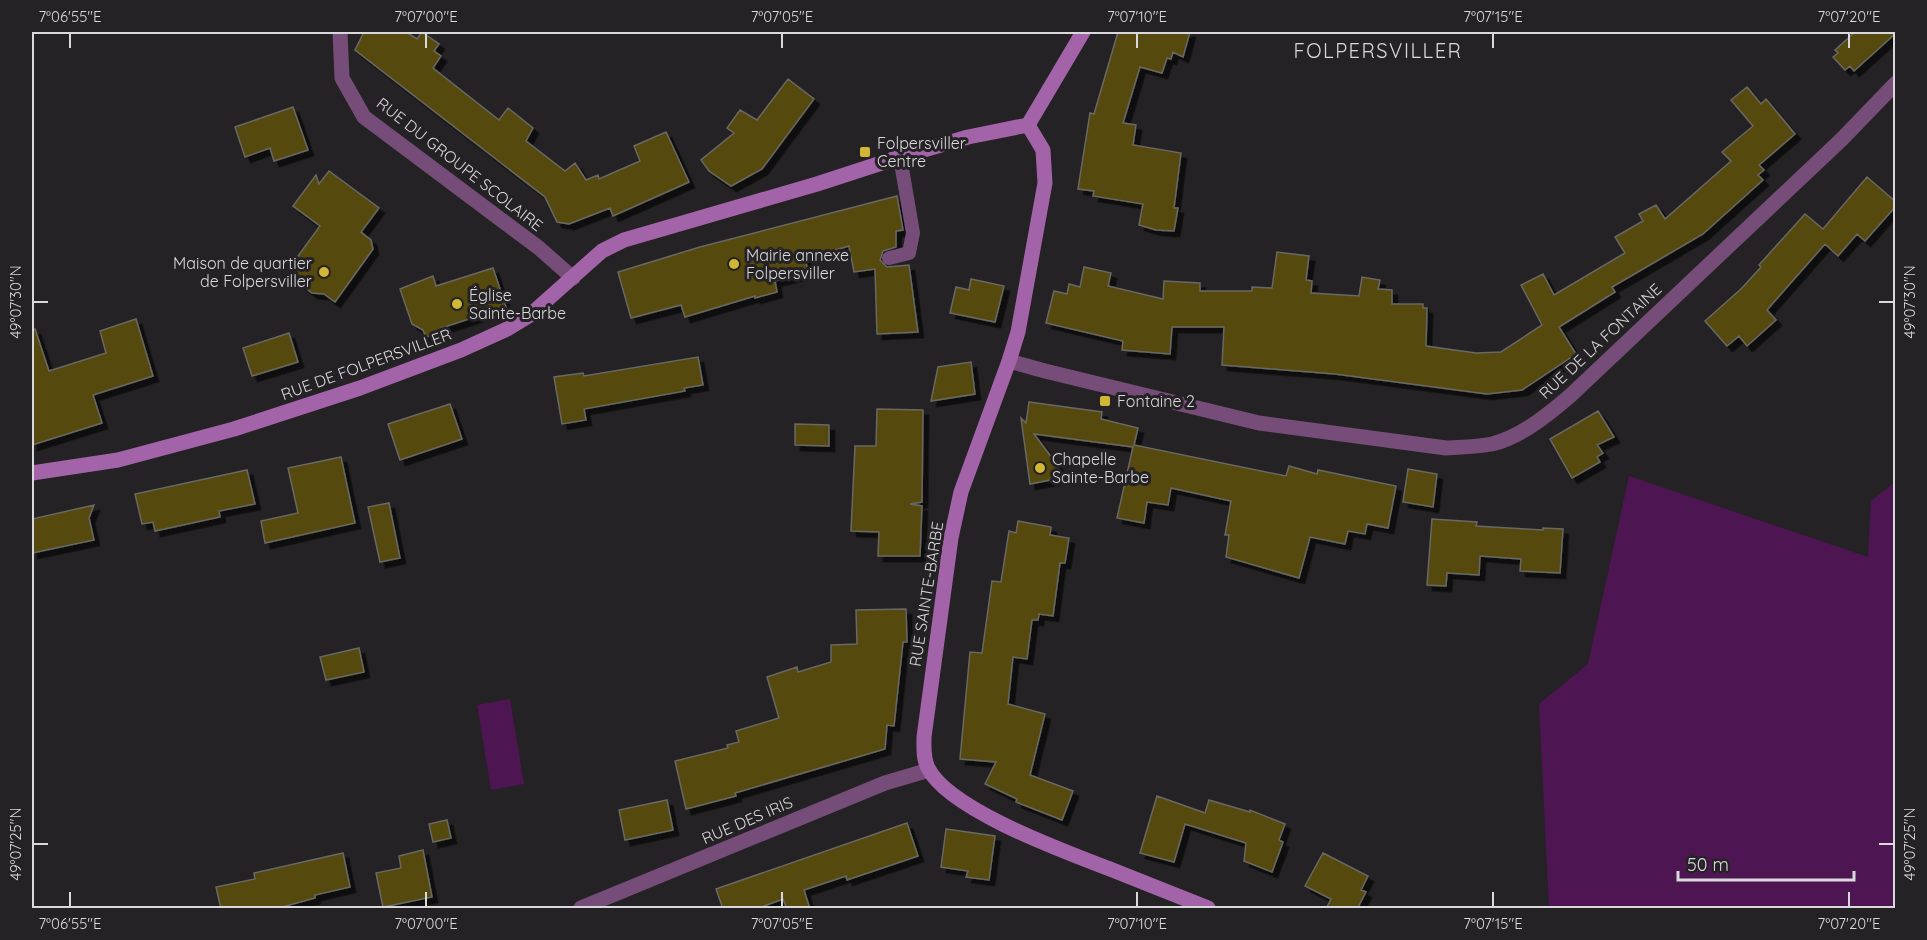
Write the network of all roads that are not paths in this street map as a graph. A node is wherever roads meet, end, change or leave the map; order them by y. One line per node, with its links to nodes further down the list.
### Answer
1 (340, 32): 7 (street, RUE DU GROUPE SCOLAIRE)
2 (1083, 32): 4 (street)
3 (1896, 83): 8 (street, RUE DE LA FONTAINE)
4 (1028, 124): 5 (street, RUE DE FOLPERSVILLER); 8 (street, RUE SAINTE-BARBE)
5 (900, 157): 6 (lane); 7 (street, RUE DE FOLPERSVILLER)
6 (889, 258)
7 (573, 278): 9 (street, RUE DE FOLPERSVILLER)
8 (1009, 361): 10 (street, RUE SAINTE-BARBE)
9 (32, 473)
10 (929, 770): 11 (street, RUE DES IRIS); 12 (street)
11 (581, 909)
12 (1208, 909)

